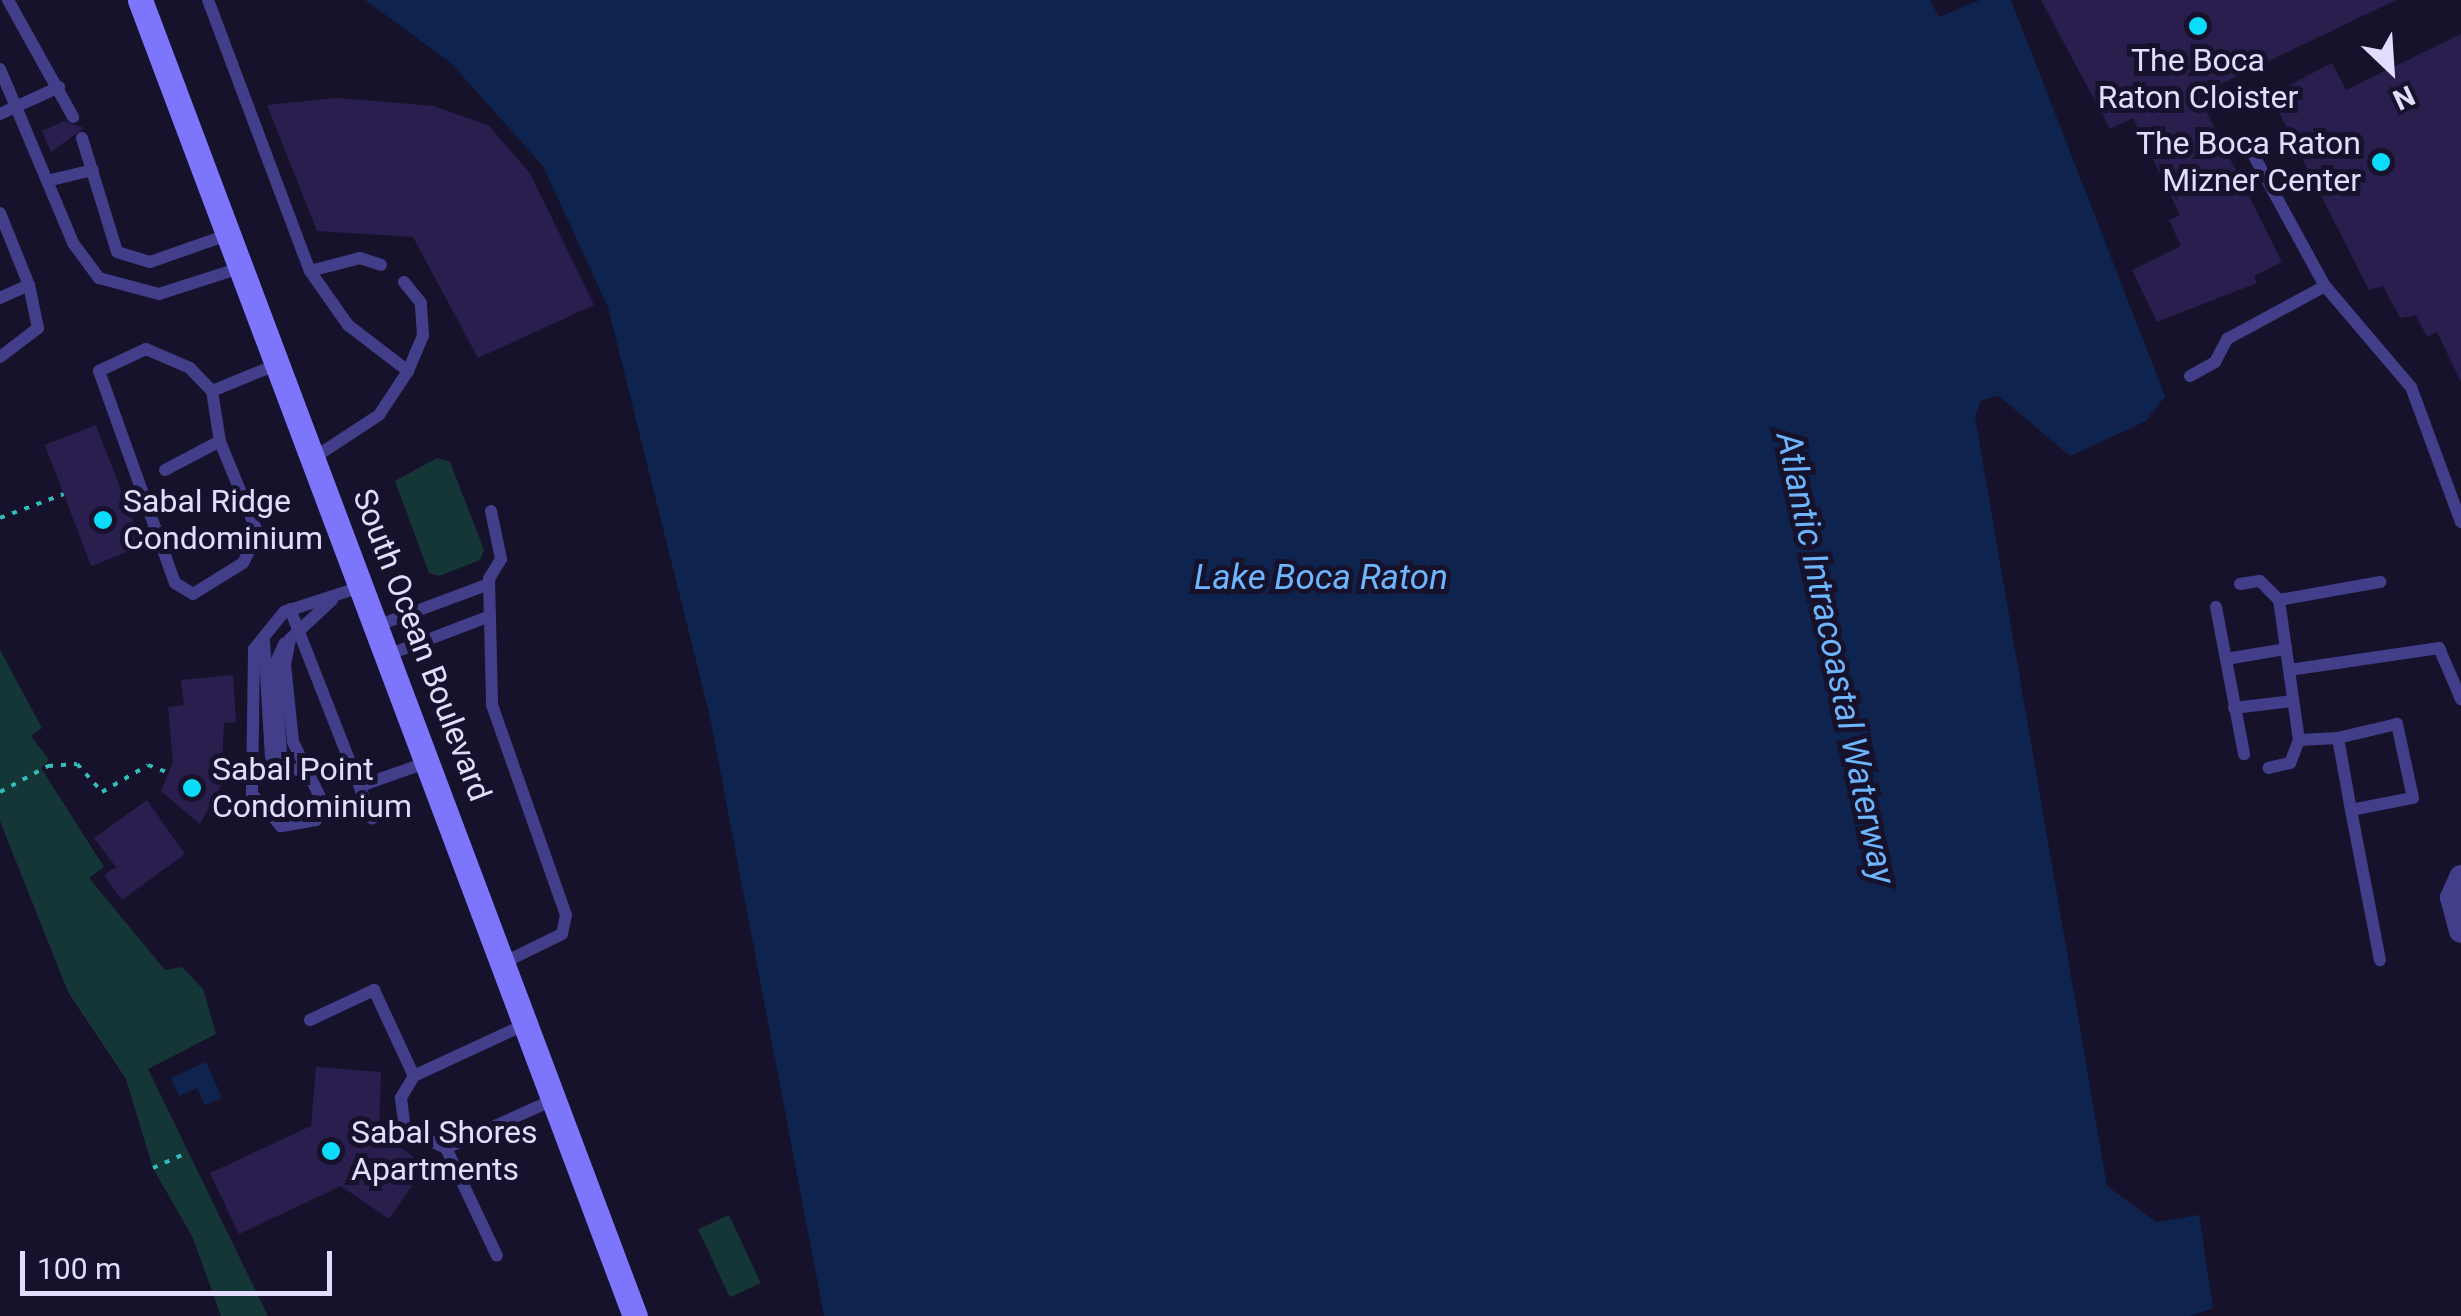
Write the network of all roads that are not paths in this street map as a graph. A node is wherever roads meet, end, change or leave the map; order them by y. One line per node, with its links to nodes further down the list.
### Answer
1 (8, 0): 4 (lane)
2 (140, 0): 16 (main road, South Ocean Boulevard)
3 (208, 0): 19 (lane)
4 (14, 16): 5 (lane); 7 (lane)
5 (0, 22)
6 (0, 68): 8 (lane)
7 (59, 87): 8 (lane); 10 (lane)
8 (18, 106): 9 (lane); 14 (lane)
9 (0, 114)
10 (72, 117)
11 (82, 138): 13 (lane)
12 (2248, 145): 22 (lane)
13 (92, 170): 14 (lane); 16 (lane)
14 (51, 180): 18 (lane)
15 (0, 213): 21 (lane)
16 (230, 234): 18 (main road, South Ocean Boulevard)
17 (380, 265): 19 (lane)
18 (243, 266): 25 (main road, South Ocean Boulevard)
19 (310, 271): 26 (lane)
20 (404, 282): 26 (lane)
21 (29, 284): 23 (lane); 24 (lane)
22 (2325, 286): 27 (lane); 33 (lane)
23 (0, 298)
24 (0, 357)
25 (280, 364): 28 (lane); 30 (main road, South Ocean Boulevard)
26 (408, 370): 30 (lane)
27 (2190, 376)
28 (212, 391): 29 (lane); 29 (lane)
29 (220, 441): 31 (lane)
30 (315, 458): 37 (main road, South Ocean Boulevard)
31 (165, 470)
32 (491, 511): 35 (lane)
33 (2461, 522)
34 (2380, 582): 39 (lane)
35 (490, 584): 42 (lane); 43 (lane)
36 (2240, 584): 39 (lane)
37 (364, 586): 38 (lane); 43 (main road, South Ocean Boulevard)
38 (332, 600): 41 (lane); 44 (lane)
39 (2278, 600): 46 (lane)
40 (2216, 607): 48 (lane)
41 (290, 609): 44 (lane); 45 (lane)
42 (490, 616): 47 (lane); 66 (lane)
43 (379, 625): 47 (main road, South Ocean Boulevard)
44 (295, 634): 45 (lane); 57 (lane); 60 (lane)
45 (264, 640): 59 (lane)
46 (2286, 650): 48 (lane); 49 (lane)
47 (390, 654): 56 (main road, South Ocean Boulevard)
48 (2226, 659): 52 (lane)
49 (2289, 670): 50 (lane); 51 (lane)
50 (2461, 698)
51 (2293, 700): 52 (lane); 54 (lane)
52 (2234, 708): 55 (lane)
53 (2338, 738): 54 (lane); 61 (lane); 61 (lane)
54 (2299, 740): 58 (lane)
55 (2244, 754)
56 (432, 761): 60 (lane); 66 (main road, South Ocean Boulevard)
57 (309, 768): 59 (lane); 59 (lane)
58 (2269, 768)
59 (252, 772)
60 (360, 786): 62 (lane)
61 (2351, 810): 65 (lane)
62 (372, 818)
63 (2461, 877): 64 (street)
64 (2461, 930)
65 (2380, 960)
66 (508, 961): 68 (main road, South Ocean Boulevard)
67 (310, 1020): 69 (lane)
68 (531, 1022): 69 (lane); 70 (main road, South Ocean Boulevard)
69 (414, 1076): 71 (lane)
70 (559, 1098): 71 (lane); 73 (main road, South Ocean Boulevard)
71 (446, 1148): 72 (lane)
72 (497, 1256)
73 (635, 1316)

